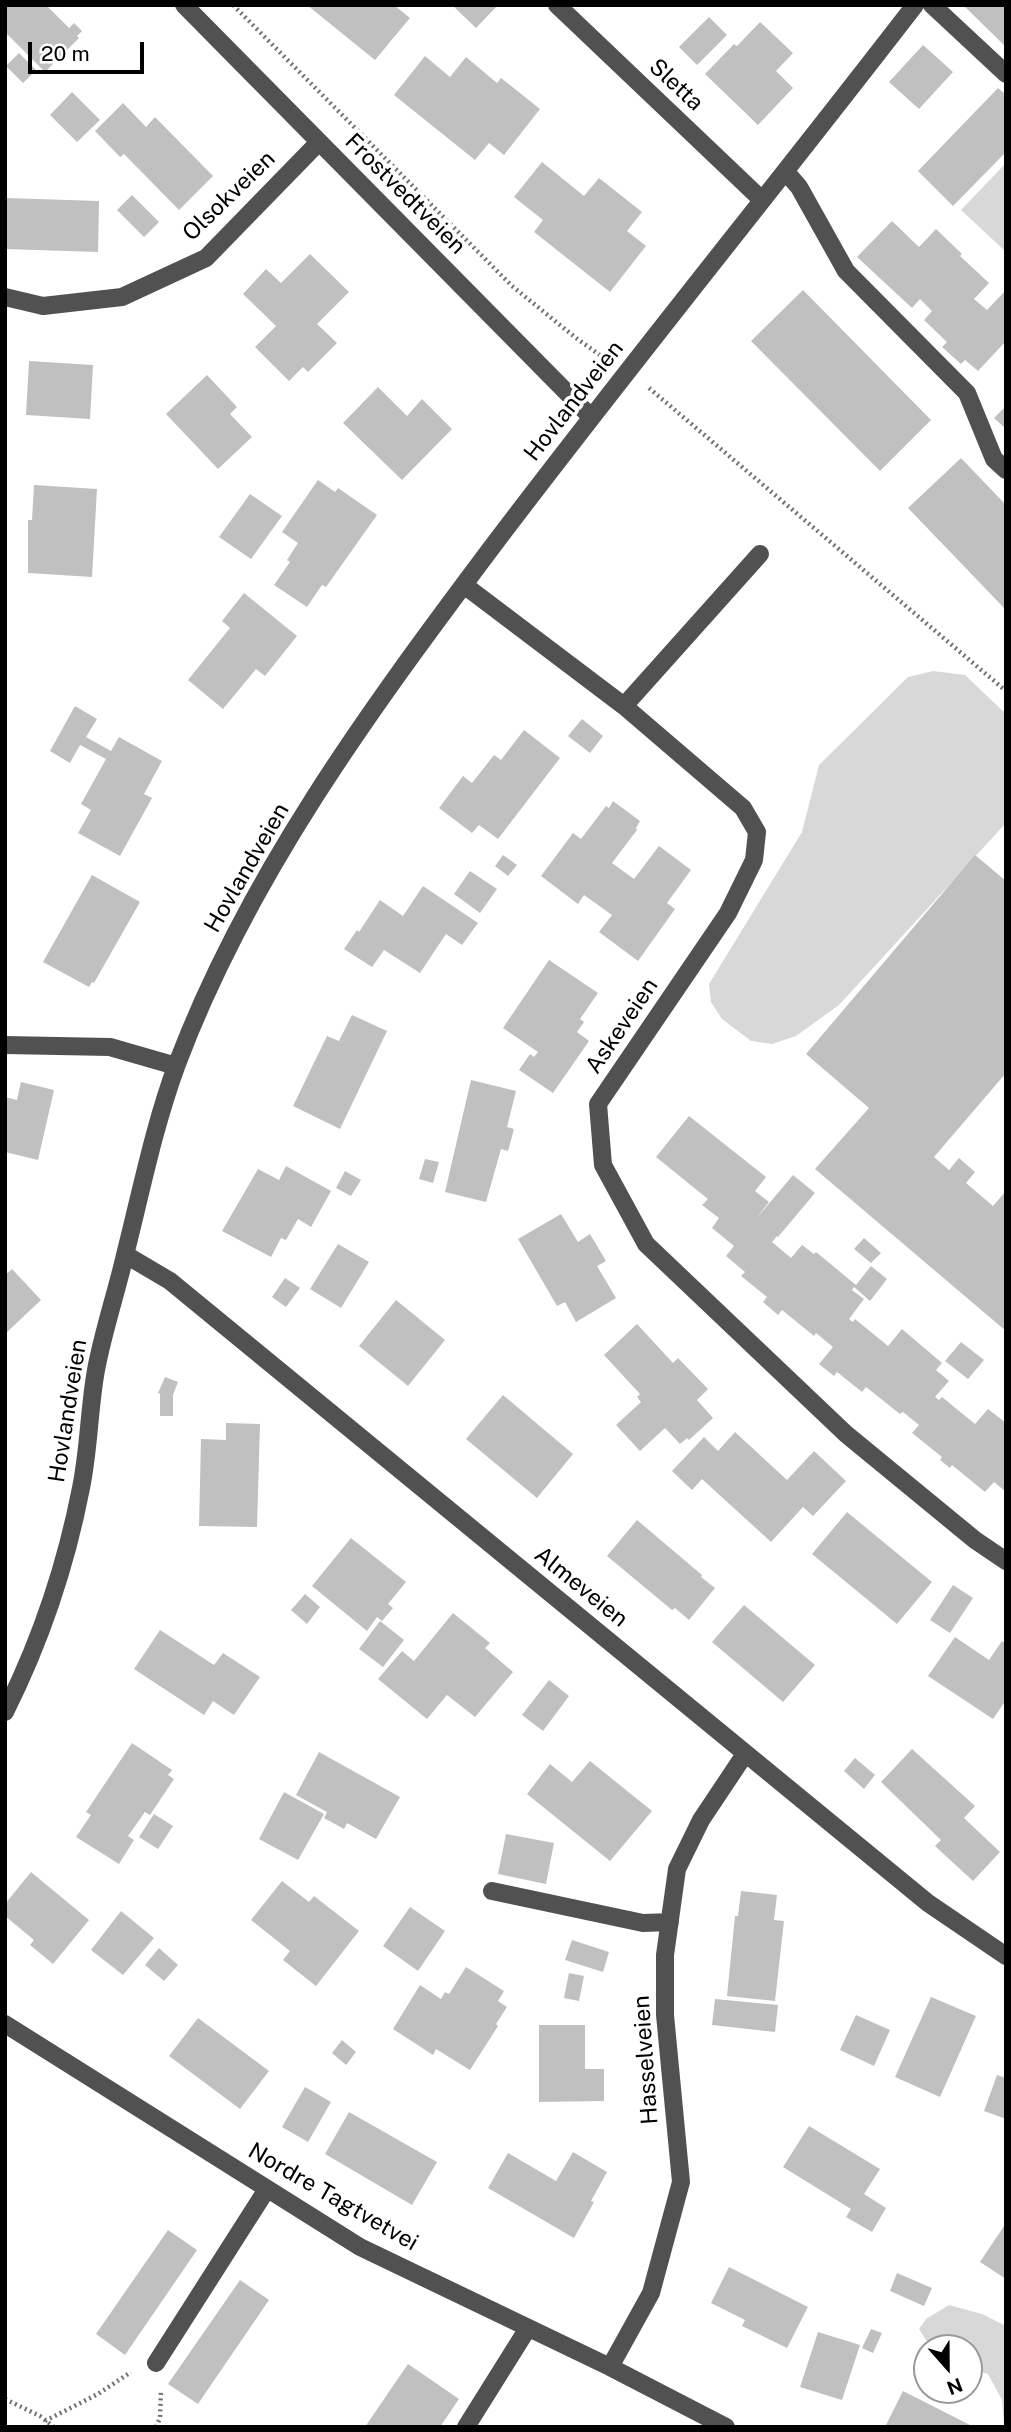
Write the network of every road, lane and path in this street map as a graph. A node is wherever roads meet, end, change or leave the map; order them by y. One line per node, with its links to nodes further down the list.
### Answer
1 (184, 5): 6 (street, Frostvedtveien)
2 (557, 5): 8 (street, Sletta)
3 (915, 5): 7 (street, Hovlandveien)
4 (932, 5): 5 (street)
5 (1006, 74)
6 (319, 142): 9 (street, Olsokveien); 10 (street, Frostvedtveien)
7 (786, 172): 8 (street, Hovlandveien); 11 (street)
8 (762, 200): 10 (street, Hovlandveien)
9 (5, 297)
10 (591, 417): 13 (street, Hovlandveien)
11 (1006, 470)
12 (760, 554): 14 (street)
13 (464, 585): 14 (street, Askeveien); 16 (street, Hovlandveien)
14 (624, 706): 18 (street, Askeveien)
15 (5, 1045): 16 (street)
16 (176, 1066): 17 (street, Hovlandveien)
17 (126, 1255): 19 (street, Hovlandveien); 20 (street, Almeveien)
18 (1006, 1561)
19 (5, 1712)
20 (745, 1754): 22 (street, Hasselveien); 23 (street, Almeveien)
21 (492, 1891): 22 (street)
22 (670, 1922): 28 (street, Hasselveien)
23 (1006, 1956)
24 (5, 2024): 25 (street, Nordre Tagtvetvei)
25 (267, 2189): 26 (street, Nordre Tagtvetvei); 27 (street)
26 (528, 2328): 28 (street, Nordre Tagtvetvei); 33 (street)
27 (156, 2363): 30 (path); 32 (path)
28 (610, 2367): 34 (street, Nordre Tagtvetvei)
29 (5, 2399): 30 (path)
30 (45, 2421): 31 (path)
31 (54, 2427)
32 (156, 2427)
33 (466, 2427)
34 (726, 2427)

